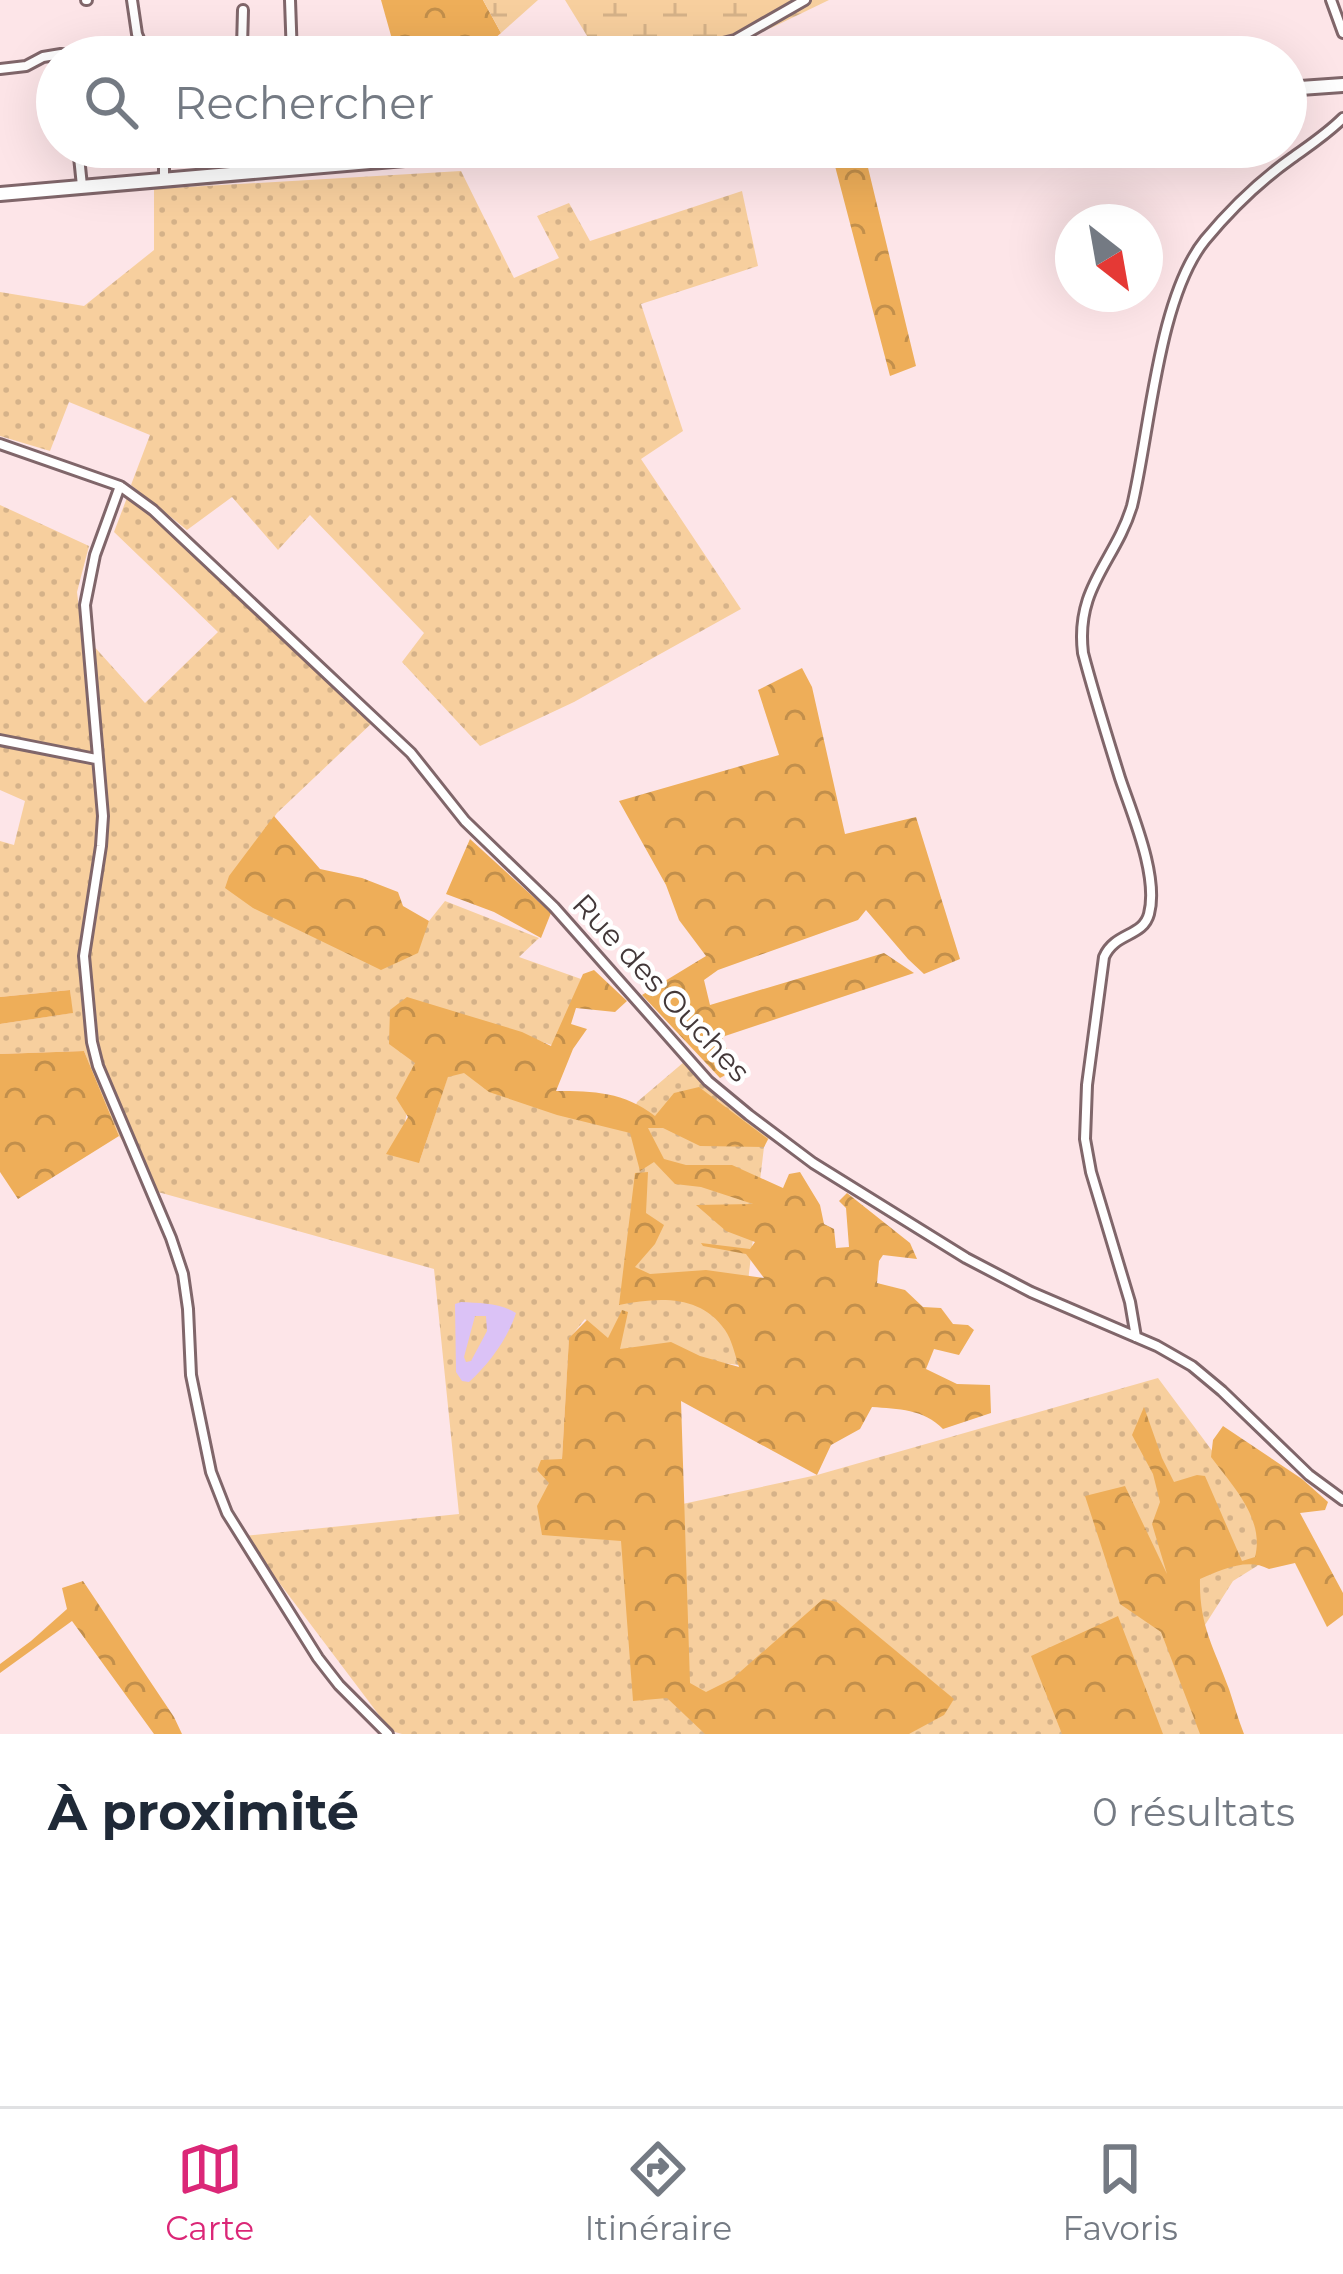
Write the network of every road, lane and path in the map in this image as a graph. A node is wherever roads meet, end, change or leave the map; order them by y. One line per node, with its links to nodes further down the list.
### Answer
1 (132, 0): 7 (street)
2 (290, 0): 9 (street)
3 (805, 0): 10 (street)
4 (1331, 0): 6 (street)
5 (243, 10): 8 (street)
6 (1343, 33)
7 (138, 36)
8 (242, 36)
9 (291, 36)
10 (742, 36)
11 (36, 61): 12 (street)
12 (0, 69)
13 (1343, 85): 14 (main road)
14 (1307, 87)
15 (1343, 118): 16 (street)
16 (1307, 148)
17 (81, 168): 22 (street)
18 (164, 168): 21 (street)
19 (294, 168): 21 (main road)
20 (1280, 168): 28 (street)
21 (164, 180): 22 (main road)
22 (82, 186): 23 (main road)
23 (0, 194)
24 (0, 444): 25 (street, Rue des Ouches)
25 (120, 486): 27 (street); 28 (street, Rue des Ouches)
26 (0, 740): 27 (street)
27 (96, 759): 30 (street)
28 (1136, 1337): 29 (street, Rue des Ouches)
29 (1343, 1500)
30 (388, 1734)

